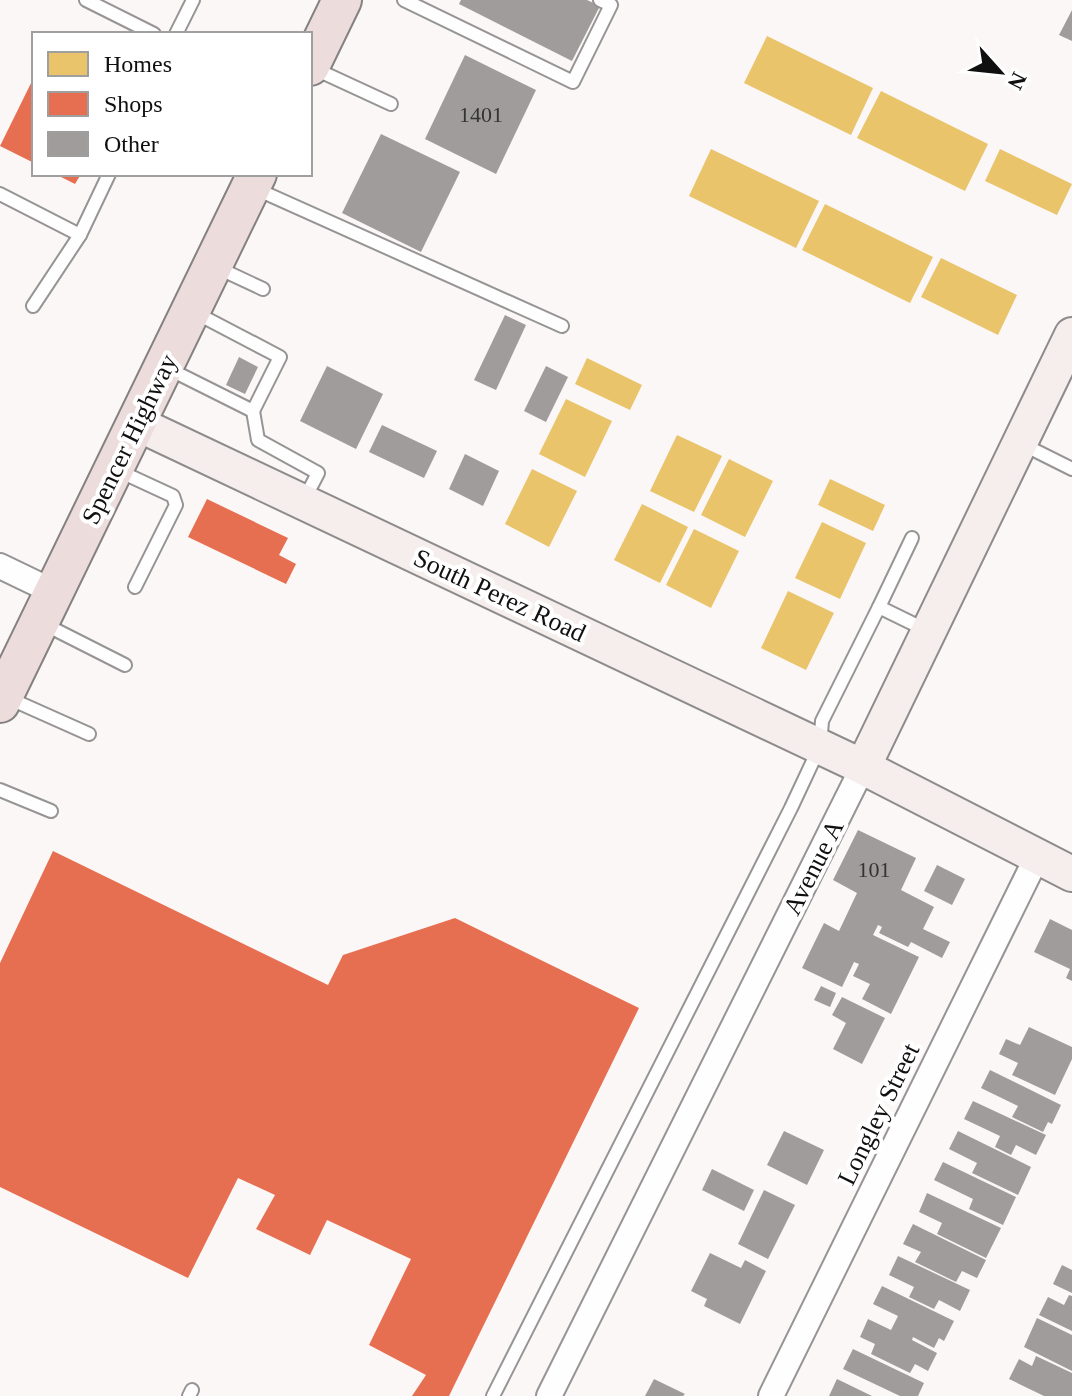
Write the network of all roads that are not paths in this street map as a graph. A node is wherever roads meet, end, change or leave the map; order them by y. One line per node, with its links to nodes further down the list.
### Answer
1 (86, 0): 6 (lane)
2 (193, 0): 7 (lane)
3 (342, 0): 8 (main road)
4 (404, 0): 5 (lane)
5 (600, 0)
6 (150, 32)
7 (177, 32)
8 (312, 62)
9 (312, 67): 10 (lane)
10 (391, 104)
11 (108, 176): 14 (lane)
12 (254, 180): 15 (main road, Spencer Highway); 19 (lane)
13 (0, 194): 14 (lane)
14 (80, 235): 17 (lane)
15 (213, 265): 16 (lane); 18 (main road, Spencer Highway)
16 (263, 289)
17 (33, 306)
18 (191, 311): 21 (main road, Spencer Highway); 22 (lane)
19 (562, 326)
20 (1072, 335): 24 (street, Avenue A)
21 (164, 366): 22 (lane); 23 (main road, Spencer Highway)
22 (253, 411): 27 (lane)
23 (136, 423): 25 (main road, Spencer Highway); 27 (street, South Perez Road)
24 (1019, 443): 26 (lane); 33 (street, Avenue A)
25 (114, 468): 30 (lane); 31 (main road, Spencer Highway)
26 (1072, 469)
27 (303, 502): 37 (street, South Perez Road)
28 (912, 538): 32 (lane)
29 (0, 566): 31 (street)
30 (135, 587)
31 (47, 607): 34 (lane); 35 (main road, Spencer Highway)
32 (879, 607): 33 (lane); 37 (lane)
33 (929, 631): 38 (street, Avenue A)
34 (125, 665)
35 (2, 700): 36 (lane)
36 (89, 734)
37 (820, 746): 38 (street, South Perez Road); 43 (lane)
38 (863, 767): 41 (street, South Perez Road); 44 (street, Avenue A)
39 (0, 790): 40 (lane)
40 (51, 811)
41 (1037, 857): 42 (street, South Perez Road); 45 (street, Longley Street)
42 (1072, 874)
43 (493, 1396)
44 (549, 1396)
45 (771, 1396)

